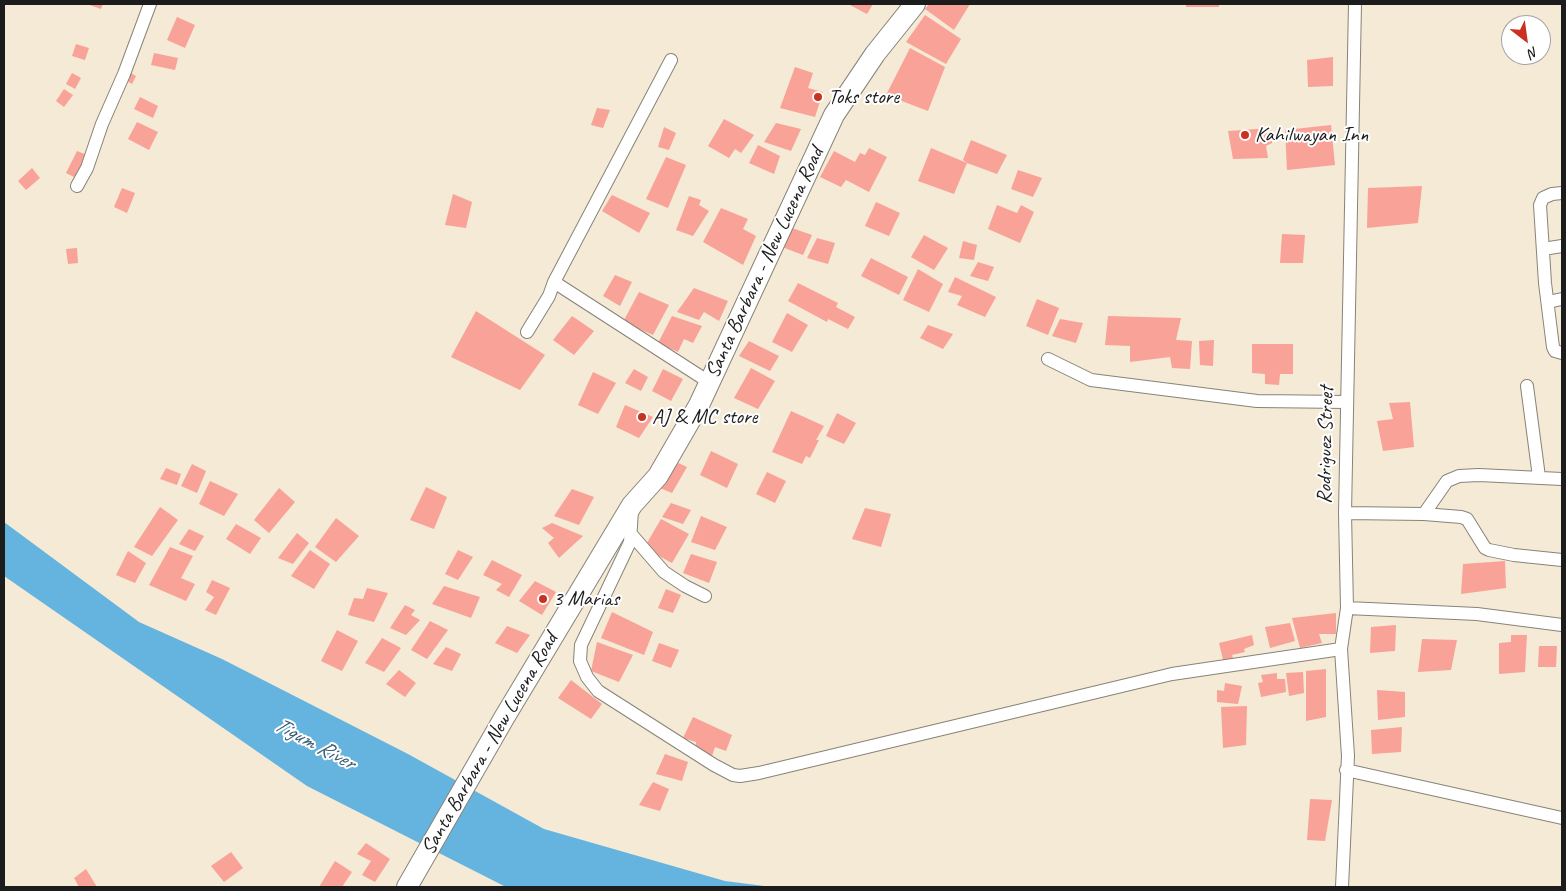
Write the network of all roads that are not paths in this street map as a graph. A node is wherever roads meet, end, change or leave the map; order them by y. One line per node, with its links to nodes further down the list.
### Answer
1 (150, 4): 5 (street)
2 (915, 4): 15 (main road, Santa Barbara - New Lucena Road)
3 (1355, 4): 17 (street, Rodriguez Street)
4 (671, 60): 9 (street)
5 (77, 186)
6 (1562, 193): 8 (street)
7 (1562, 246): 8 (street)
8 (1543, 249): 11 (street)
9 (554, 282): 12 (street); 15 (street)
10 (1562, 299): 11 (street)
11 (1548, 302): 13 (street)
12 (527, 332)
13 (1562, 353)
14 (1048, 358): 17 (street)
15 (709, 382): 20 (main road, Santa Barbara - New Lucena Road)
16 (1527, 386): 18 (street)
17 (1347, 402): 21 (street, Rodriguez Street)
18 (1539, 477): 19 (street); 22 (street)
19 (1562, 479)
20 (632, 505): 23 (street); 31 (main road, Santa Barbara - New Lucena Road)
21 (1345, 513): 22 (street); 26 (street, Rodriguez Street)
22 (1424, 514): 24 (street)
23 (631, 534): 25 (street); 28 (street)
24 (1562, 560)
25 (705, 596)
26 (1347, 608): 27 (street); 28 (street, Rodriguez Street)
27 (1562, 625)
28 (1341, 649): 29 (street, Rodriguez Street)
29 (1346, 770): 30 (street); 32 (street, Rodriguez Street)
30 (1562, 818)
31 (407, 887)
32 (1342, 887)

